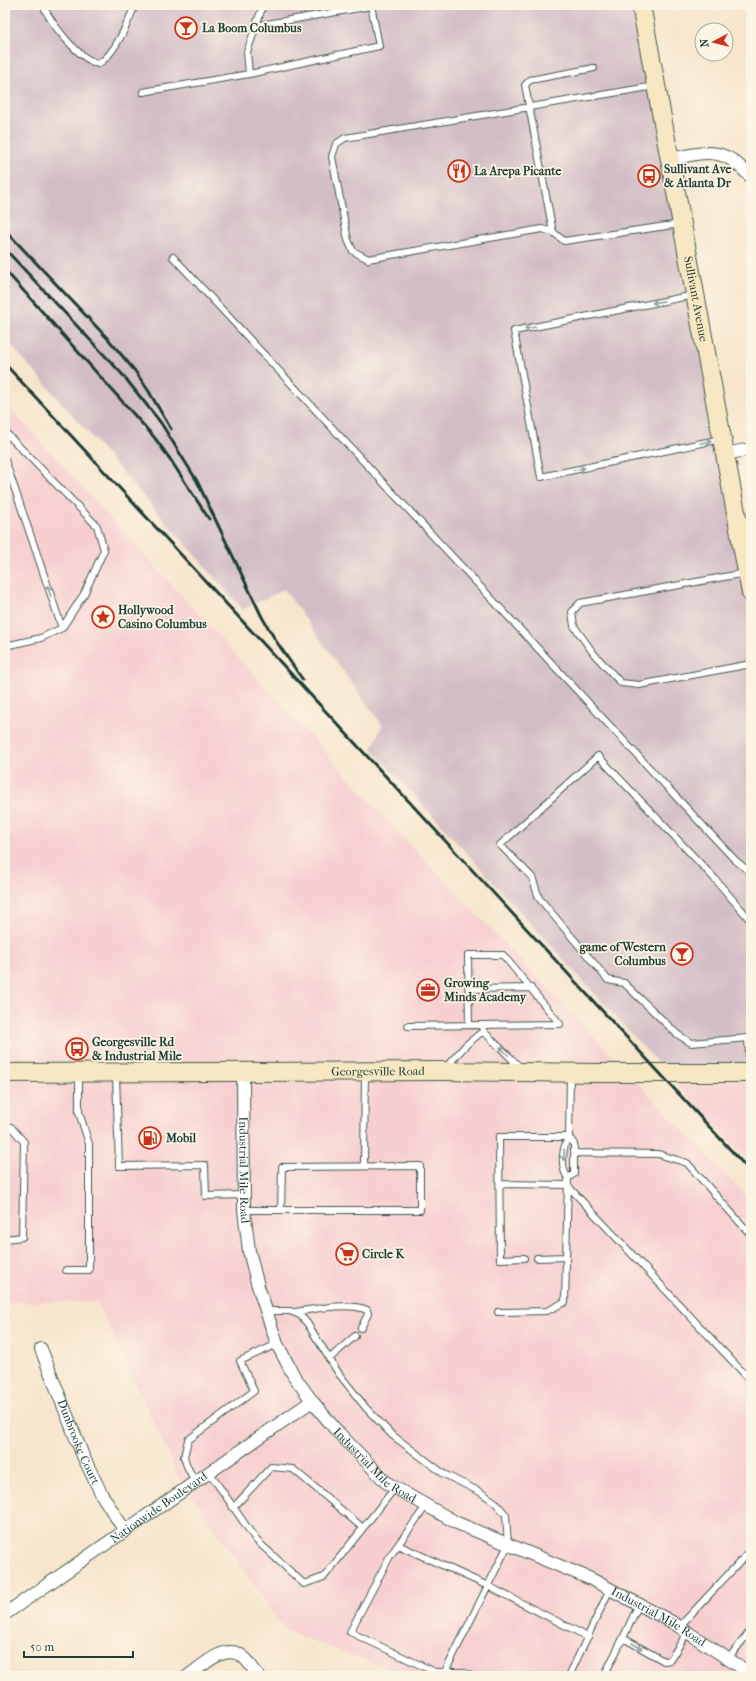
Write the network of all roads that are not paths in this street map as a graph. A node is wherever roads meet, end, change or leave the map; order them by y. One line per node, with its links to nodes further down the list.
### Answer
1 (43, 5): 2 (lane)
2 (135, 5)
3 (263, 5): 6 (lane)
4 (371, 5): 6 (lane); 8 (lane)
5 (641, 5): 9 (main road, Sullivant Avenue)
6 (256, 26): 8 (lane)
7 (594, 68): 11 (lane)
8 (249, 74): 10 (lane)
9 (657, 85): 11 (lane); 12 (main road, Sullivant Avenue)
10 (143, 92)
11 (530, 107): 15 (lane); 15 (lane)
12 (671, 159): 13 (street); 14 (main road, Sullivant Avenue)
13 (751, 177)
14 (683, 224): 15 (lane); 17 (main road, Sullivant Avenue)
15 (553, 232)
16 (173, 257): 27 (lane)
17 (696, 295): 19 (main road, Sullivant Avenue); 19 (lane, one-way to 19)
18 (5, 432): 24 (lane)
19 (724, 446): 20 (street); 22 (main road, Sullivant Avenue)
20 (751, 449)
21 (5, 460): 24 (lane, one-way to 21)
22 (747, 573): 23 (main road, Sullivant Avenue); 26 (lane)
23 (751, 592)
24 (62, 628): 25 (lane)
25 (5, 646)
26 (751, 664)
27 (751, 873)
28 (751, 921): 34 (lane)
29 (468, 988): 30 (lane); 30 (lane); 31 (lane)
30 (531, 988): 33 (lane)
31 (469, 1025): 32 (lane); 33 (lane)
32 (408, 1026)
33 (483, 1028): 35 (lane); 36 (lane, one-way to 33)
34 (750, 1038): 43 (lane)
35 (442, 1071): 36 (main road, Georgesville Road); 37 (main road, Georgesville Road)
36 (525, 1071): 42 (main road, Georgesville Road)
37 (365, 1072): 41 (main road, Georgesville Road); 47 (lane)
38 (5, 1073): 39 (main road, Georgesville Road)
39 (79, 1073): 40 (main road, Georgesville Road); 58 (lane)
40 (116, 1073): 41 (main road, Georgesville Road); 50 (lane)
41 (243, 1073): 50 (street, Industrial Mile Road)
42 (570, 1073): 43 (main road, Georgesville Road); 45 (lane)
43 (750, 1073)
44 (5, 1127): 54 (lane)
45 (569, 1137): 46 (lane); 48 (lane, one-way to 48); 49 (lane)
46 (574, 1153): 48 (lane); 53 (lane)
47 (364, 1166): 52 (lane); 52 (lane)
48 (568, 1182): 49 (lane); 55 (lane); 67 (lane)
49 (500, 1184): 56 (lane)
50 (243, 1195): 51 (street, Industrial Mile Road)
51 (244, 1210): 52 (lane); 59 (street, Industrial Mile Road)
52 (281, 1210)
53 (751, 1235)
54 (5, 1239)
55 (566, 1257): 57 (lane); 61 (lane)
56 (524, 1258)
57 (537, 1258)
58 (66, 1270)
59 (265, 1311): 60 (lane); 64 (street, Industrial Mile Road)
60 (295, 1312): 62 (lane); 66 (lane)
61 (498, 1312)
62 (361, 1328)
63 (355, 1336): 66 (lane)
64 (277, 1344): 68 (street, Industrial Mile Road); 70 (lane)
65 (41, 1349): 75 (street, Dunbrooke Court)
66 (329, 1358): 77 (lane)
67 (751, 1381)
68 (312, 1401): 69 (street, Nationwide Boulevard); 71 (street, Industrial Mile Road)
69 (209, 1472): 70 (street, Nationwide Boulevard); 73 (lane)
70 (195, 1482): 75 (street, Nationwide Boulevard)
71 (395, 1488): 72 (street, Industrial Mile Road); 74 (lane)
72 (426, 1506): 76 (lane); 77 (street, Industrial Mile Road)
73 (233, 1508): 74 (lane); 74 (lane)
74 (363, 1528)
75 (125, 1531): 82 (street, Nationwide Boulevard)
76 (398, 1545): 79 (lane); 88 (lane)
77 (508, 1545): 79 (lane); 80 (street, Industrial Mile Road)
78 (751, 1550): 83 (lane)
79 (488, 1586): 85 (lane); 88 (lane)
80 (610, 1589): 81 (street, Industrial Mile Road); 85 (lane)
81 (639, 1604): 83 (street, Industrial Mile Road); 86 (lane)
82 (5, 1614)
83 (683, 1630): 86 (lane, one-way to 83); 87 (street, Industrial Mile Road)
84 (751, 1630): 87 (lane)
85 (588, 1637): 93 (lane)
86 (623, 1638): 94 (lane)
87 (728, 1659): 89 (street, Industrial Mile Road)
88 (445, 1672): 92 (lane)
89 (751, 1674)
90 (188, 1676): 91 (street)
91 (258, 1676)
92 (471, 1676)
93 (569, 1676)
94 (604, 1676)

